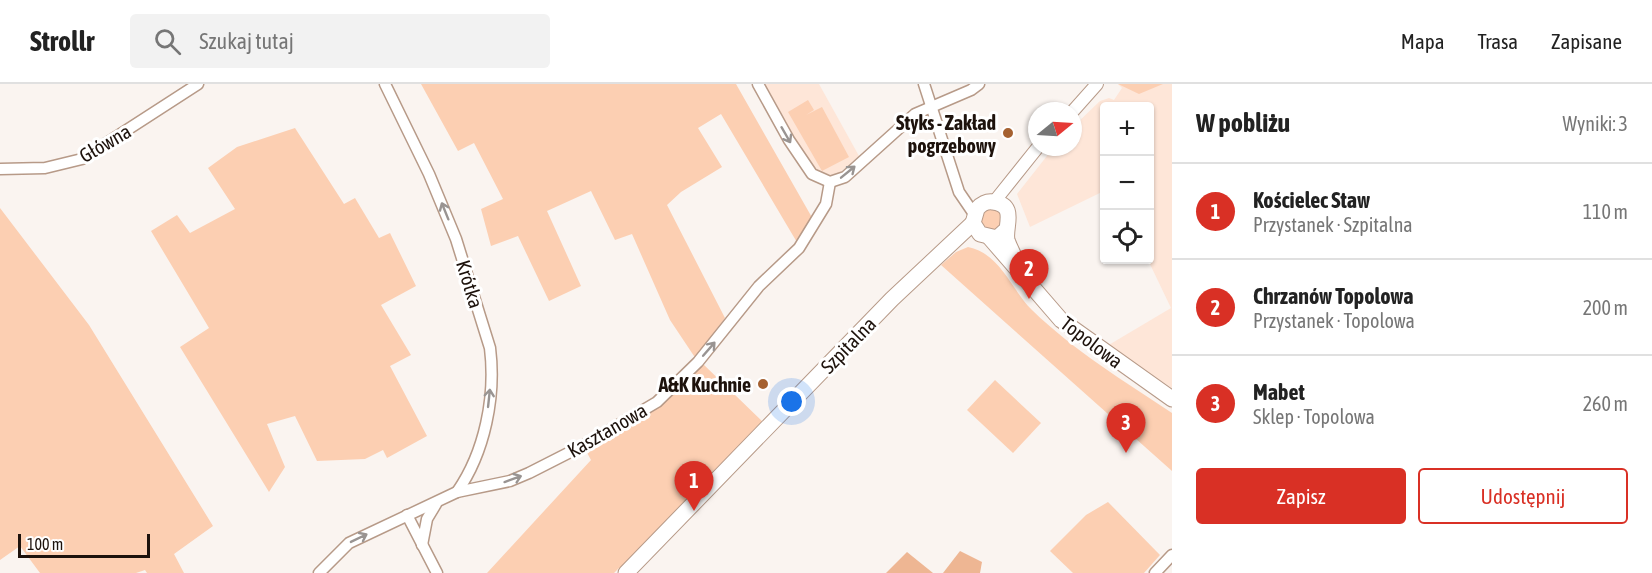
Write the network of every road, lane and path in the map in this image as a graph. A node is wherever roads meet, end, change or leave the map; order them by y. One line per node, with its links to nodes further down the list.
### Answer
1 (198, 84): 10 (street, Główna)
2 (385, 84): 16 (street, Krótka, one-way to 2)
3 (758, 84): 11 (street, one-way to 11)
4 (924, 84): 8 (street)
5 (979, 84): 8 (street)
6 (1097, 84): 7 (street)
7 (1081, 102)
8 (932, 106): 11 (street, one-way to 8); 12 (street)
9 (1031, 156): 12 (street)
10 (0, 169)
11 (830, 182): 16 (street, Kasztanowa, one-way to 11)
12 (985, 218): 13 (main road, Szpitalna); 14 (main road, Topolowa); 25 (main road, Szpitalna)
13 (1007, 229): 14 (main road, Topolowa)
14 (1022, 274): 15 (main road, Topolowa)
15 (1172, 399)
16 (457, 492): 17 (street, Kasztanowa)
17 (436, 504): 18 (street, Kasztanowa); 20 (street)
18 (418, 511): 19 (street, Kasztanowa); 20 (street)
19 (407, 515): 21 (street); 23 (street, Kasztanowa, one-way to 19)
20 (425, 526): 21 (street)
21 (422, 545): 24 (street)
22 (1172, 555): 26 (street)
23 (319, 573)
24 (437, 573)
25 (626, 573)
26 (1155, 573)

